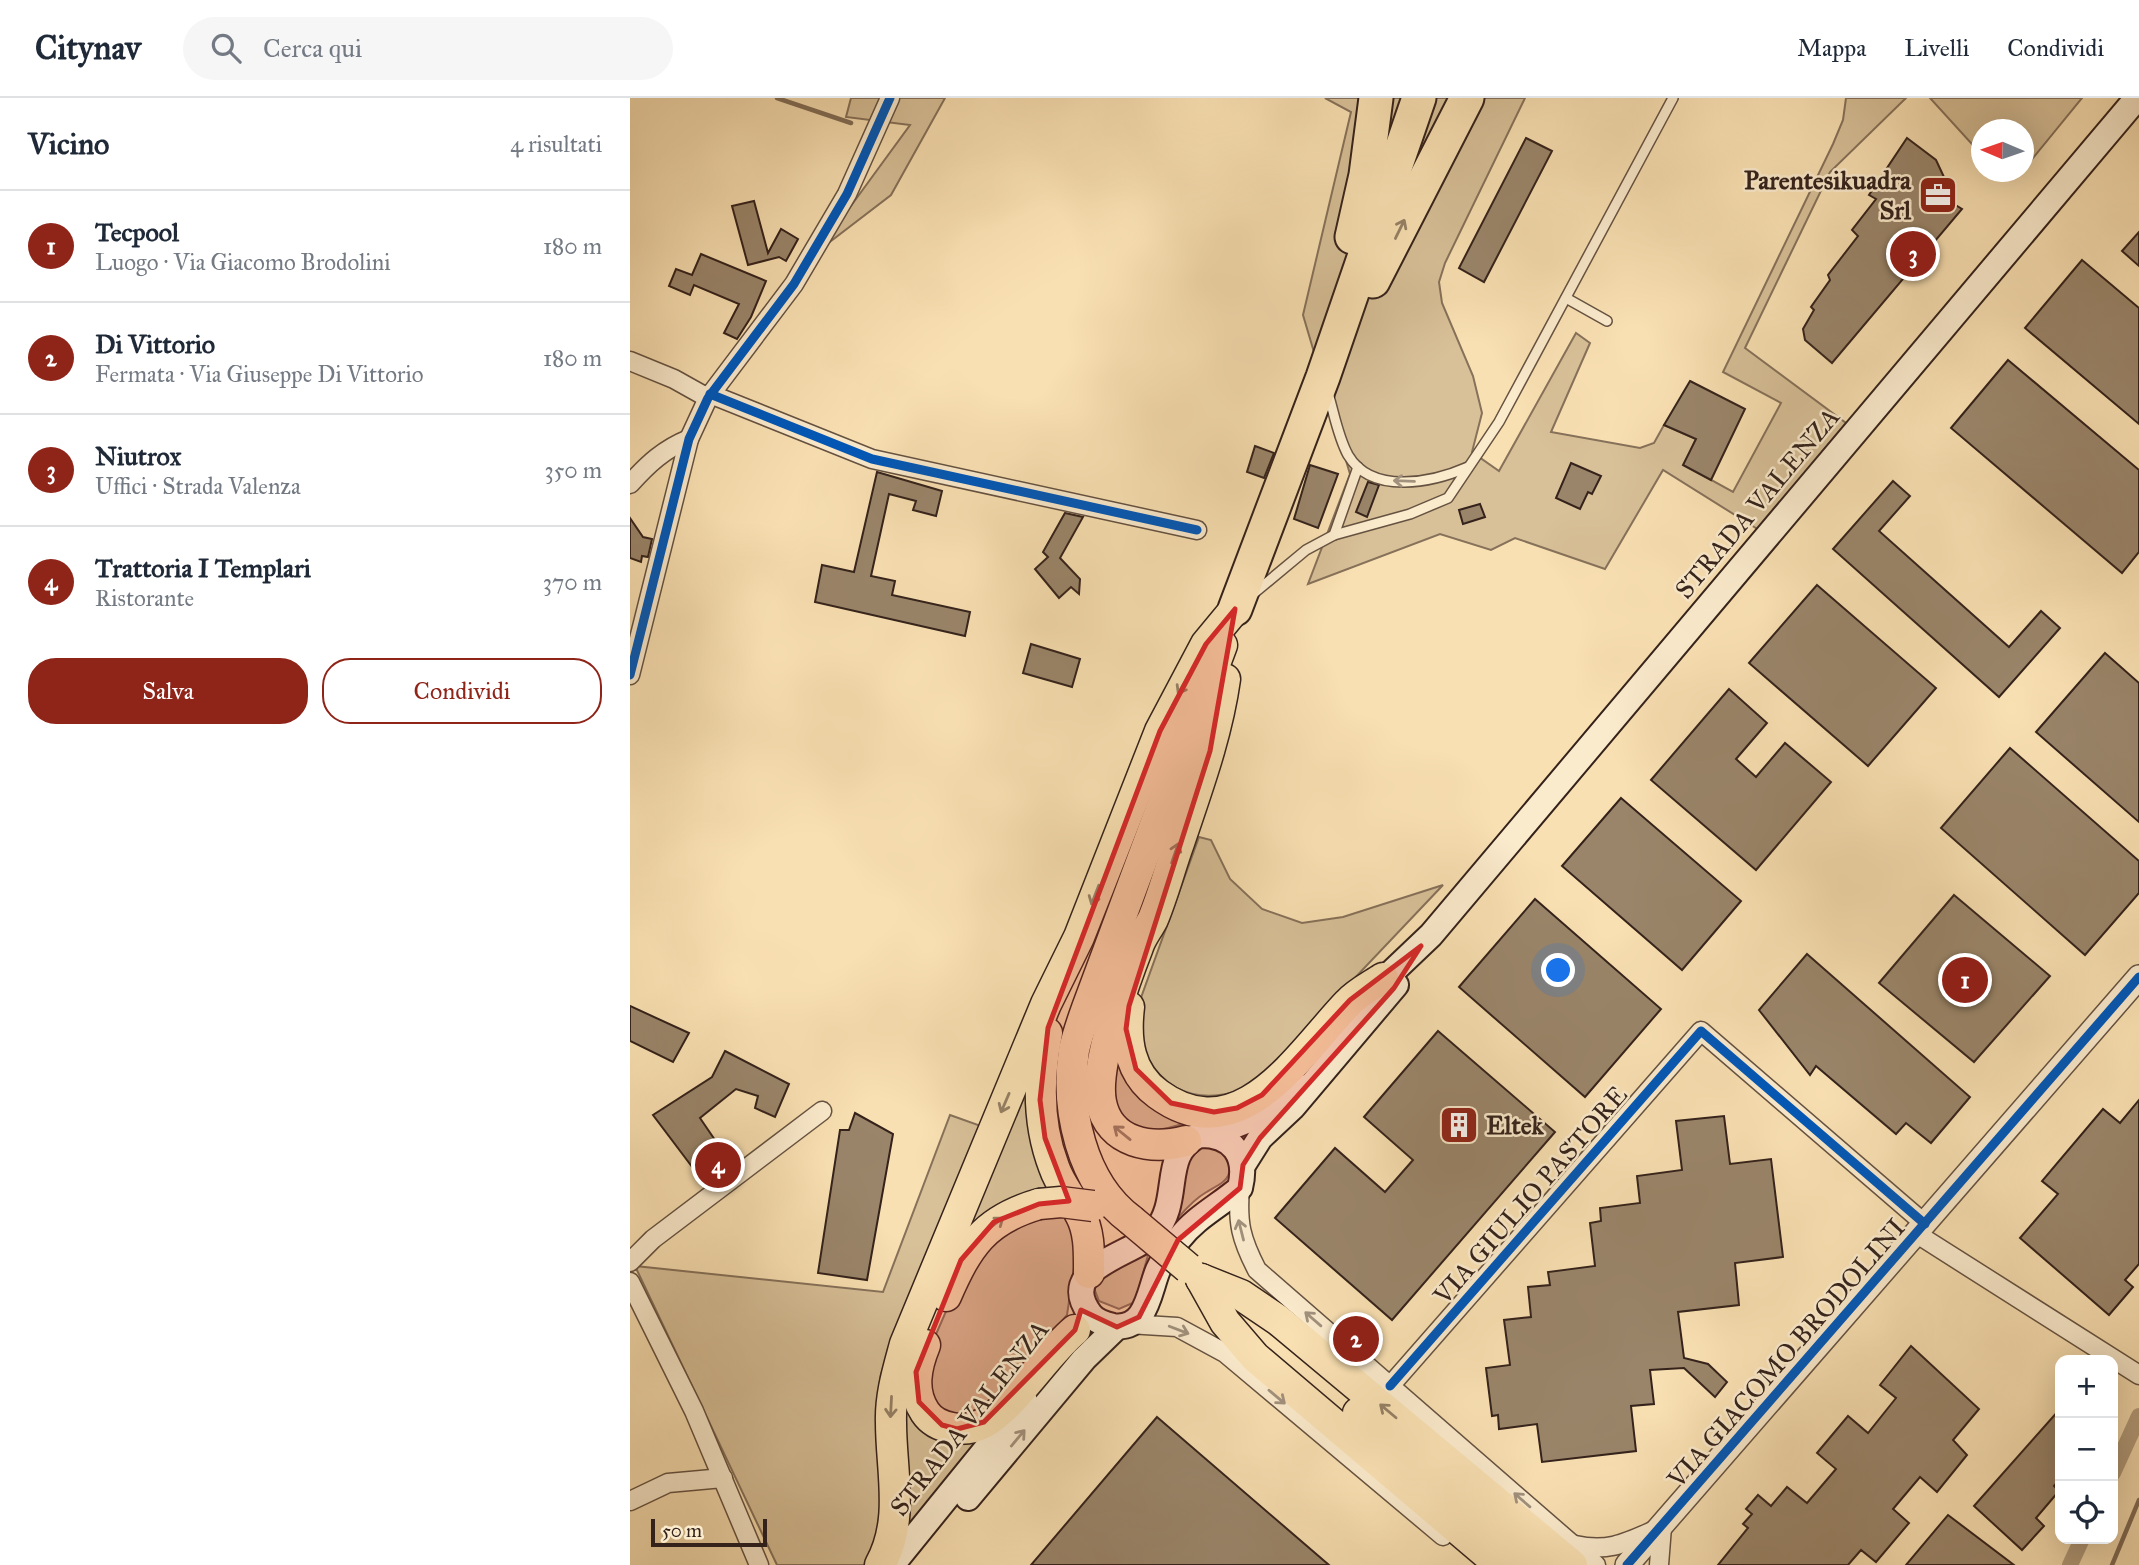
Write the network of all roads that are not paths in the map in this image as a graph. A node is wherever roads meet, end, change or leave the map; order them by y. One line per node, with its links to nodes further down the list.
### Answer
1 (890, 98): 12 (street)
2 (1376, 98): 7 (highway)
3 (1419, 98): 7 (highway)
4 (1467, 98): 11 (highway, one-way to 4)
5 (1673, 98): 8 (lane)
6 (2137, 98): 23 (main road, STRADA VALENZA)
7 (1350, 294): 11 (highway)
8 (1566, 298): 9 (lane); 15 (lane)
9 (1607, 321)
10 (630, 360): 12 (street)
11 (1323, 377): 14 (lane); 19 (highway)
12 (709, 396): 13 (street); 17 (street)
13 (689, 439): 16 (street); 20 (street)
14 (1358, 467): 15 (lane, one-way to 14); 18 (lane)
15 (1469, 467): 18 (lane)
16 (630, 484)
17 (1197, 530)
18 (1335, 535): 19 (lane)
19 (1235, 609): 21 (highway, one-way to 19); 22 (highway, one-way to 22); 29 (highway)
20 (630, 675)
21 (1153, 918): 25 (highway); 27 (highway, one-way to 21)
22 (1079, 937): 32 (highway); 44 (highway, one-way to 44)
23 (1421, 946): 25 (main road, STRADA VALENZA); 28 (main road, STRADA VALENZA)
24 (2139, 977): 30 (street, VIA GIACOMO BRODOLINI)
25 (1383, 978): 27 (main road, STRADA VALENZA)
26 (822, 1111): 31 (street)
27 (1198, 1138): 28 (main road); 32 (main road)
28 (1242, 1177): 36 (main road, STRADA VALENZA); 38 (street, one-way to 28)
29 (1128, 1218): 33 (highway, bridge); 35 (highway, one-way to 29, bridge)
30 (1921, 1229): 37 (street); 38 (street, VIA GIULIO PASTORE); 41 (street, VIA GIACOMO BRODOLINI)
31 (630, 1262)
32 (1089, 1273): 35 (main road)
33 (1195, 1273): 42 (highway, one-way to 33); 48 (highway); 49 (highway)
34 (630, 1282): 39 (street)
35 (1079, 1316): 36 (main road); 45 (main road, STRADA VALENZA)
36 (1123, 1325): 46 (main road, STRADA VALENZA, one-way to 36); 47 (street, one-way to 47)
37 (2136, 1374)
38 (1390, 1386): 42 (street, one-way to 38)
39 (723, 1478): 40 (street); 43 (street)
40 (630, 1501)
41 (1662, 1527): 42 (street); 51 (street, VIA GIACOMO BRODOLINI); 52 (street)
42 (1573, 1555): 50 (street)
43 (761, 1561)
44 (880, 1565)
45 (892, 1565)
46 (911, 1565)
47 (1478, 1565)
48 (1500, 1565)
49 (1536, 1565)
50 (1597, 1565)
51 (1627, 1565)
52 (1658, 1565)

